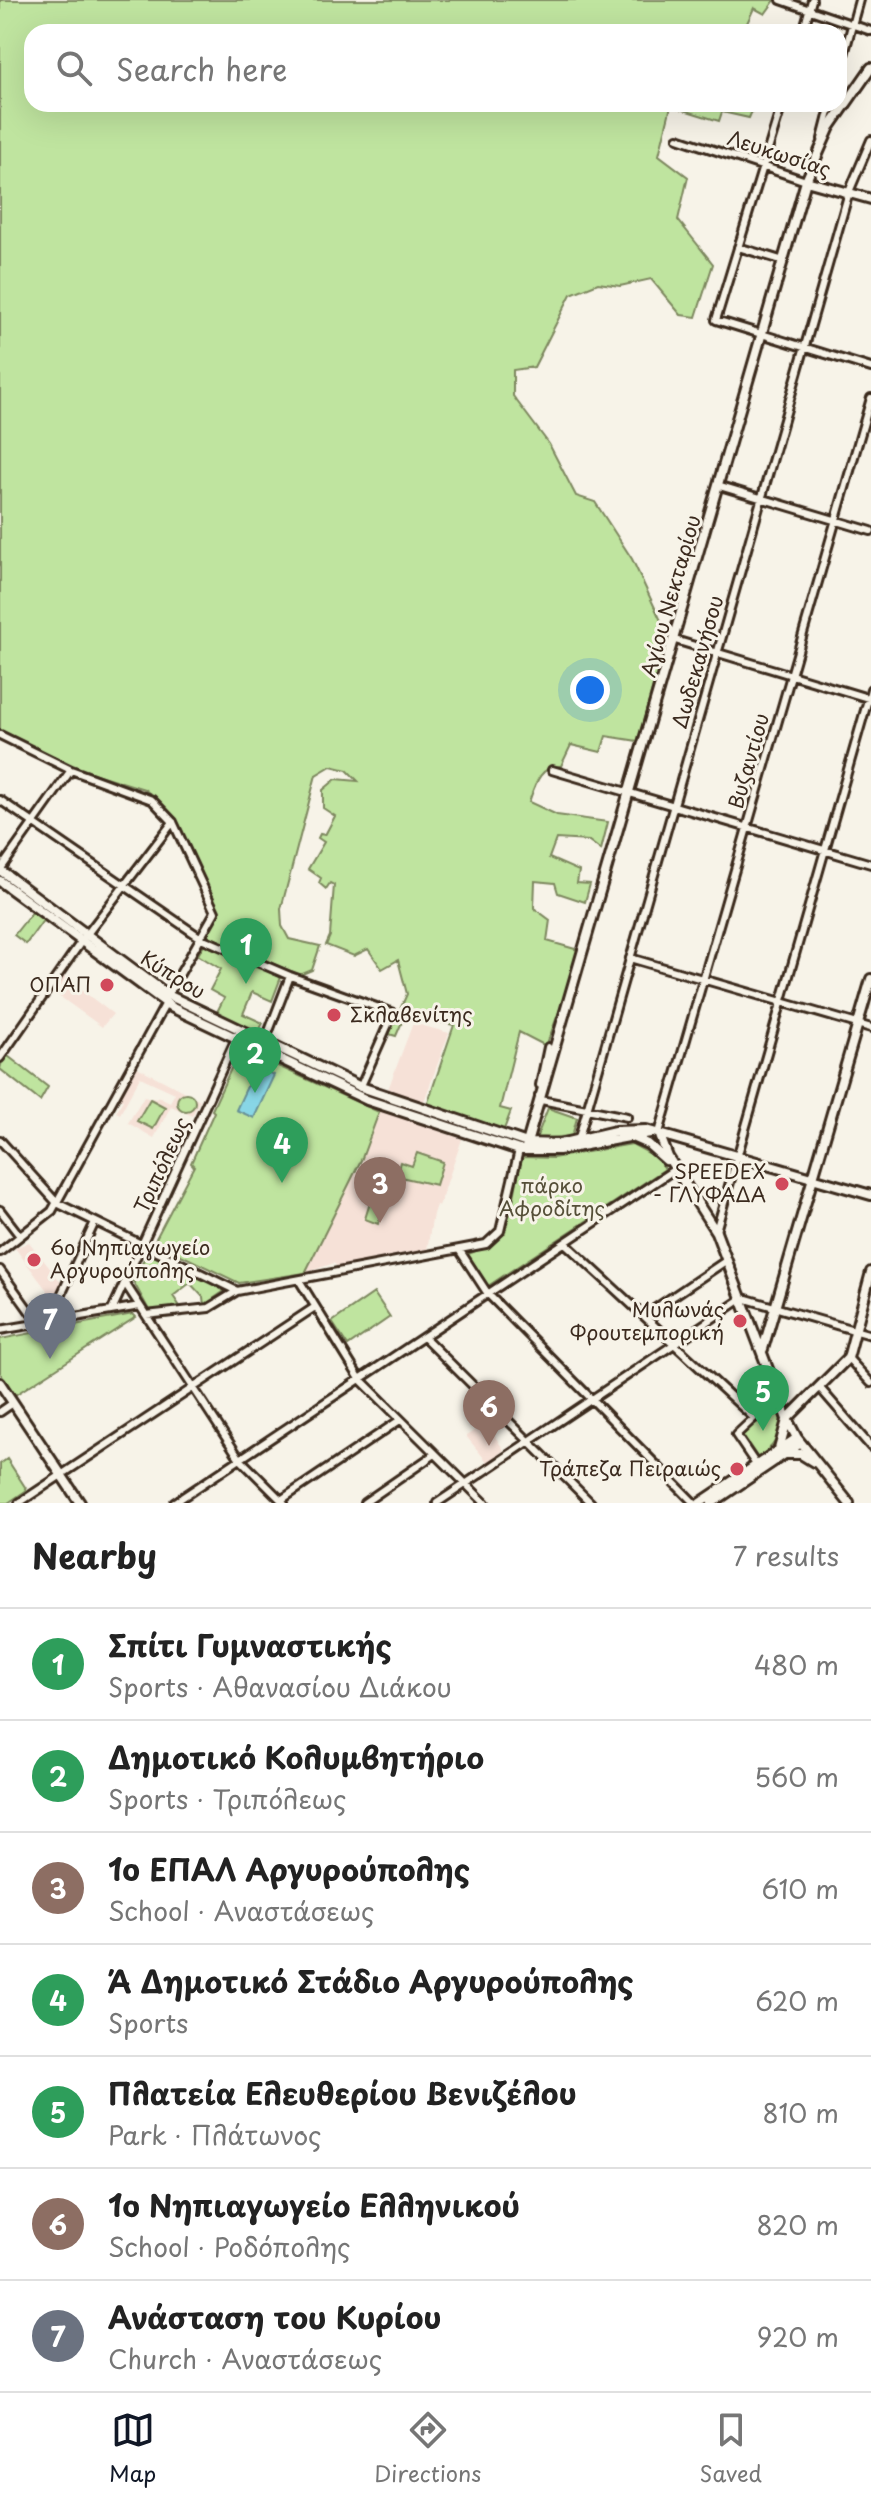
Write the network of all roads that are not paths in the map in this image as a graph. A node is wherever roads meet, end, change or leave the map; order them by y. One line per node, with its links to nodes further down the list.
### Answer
1 (781, 0): 4 (street)
2 (812, 0): 4 (street)
3 (859, 0): 8 (street)
4 (809, 12): 5 (street); 6 (street)
5 (805, 24)
6 (846, 24)
7 (847, 24): 8 (street)
8 (852, 26): 9 (street); 10 (street)
9 (871, 31)
10 (847, 44)
11 (871, 68): 12 (street, Αγίου Νεκταρίου)
12 (847, 94)
13 (780, 112): 19 (street)
14 (829, 112): 18 (street)
15 (836, 112): 18 (street, Αγίου Νεκταρίου)
16 (678, 138): 19 (street, Λευκωσίας)
17 (871, 140): 21 (street, Δωδεκανήσου)
18 (821, 146): 20 (street, Αγίου Νεκταρίου)
19 (764, 168): 20 (street, Λευκωσίας); 23 (street)
20 (806, 181): 21 (street, Λευκωσίας); 24 (street, Αγίου Νεκταρίου)
21 (849, 192): 22 (street, Λευκωσίας); 26 (street, Δωδεκανήσου)
22 (871, 199)
23 (738, 247): 24 (street); 25 (street)
24 (784, 261): 25 (street, Αγίου Νεκταρίου)
25 (762, 335): 26 (street); 29 (street, Αγίου Νεκταρίου)
26 (804, 348): 27 (street); 30 (street, Δωδεκανήσου)
27 (871, 368)
28 (871, 398): 31 (street, Βυζαντίου)
29 (720, 486): 30 (street); 33 (street, Αγίου Νεκταρίου)
30 (761, 498): 31 (street); 34 (street, Δωδεκανήσου)
31 (835, 521): 32 (street); 35 (street, Βυζαντίου)
32 (871, 531)
33 (675, 640): 34 (street); 41 (street, Αγίου Νεκταρίου)
34 (717, 653): 35 (street); 43 (street, Δωδεκανήσου)
35 (791, 675): 37 (street); 46 (street, Βυζαντίου)
36 (871, 689): 37 (street)
37 (870, 698): 47 (street)
38 (0, 735): 39 (street)
39 (71, 770): 44 (street); 45 (street)
40 (552, 770): 41 (street)
41 (630, 794): 43 (street); 67 (street, Αγίου Νεκταρίου)
42 (0, 800): 45 (street)
43 (673, 806): 46 (street); 54 (street, Δωδεκανήσου)
44 (173, 822): 51 (street); 53 (street)
45 (34, 825): 49 (street); 51 (street)
46 (747, 826): 47 (street); 56 (street, Βυζαντίου)
47 (825, 851): 48 (street); 59 (street)
48 (871, 864)
49 (0, 870): 52 (street, Κύπρου)
50 (0, 881): 52 (street, Κύπρου)
51 (123, 887): 52 (street); 53 (street)
52 (84, 938): 58 (street, Κύπρου); 65 (street)
53 (201, 938): 55 (street); 58 (street)
54 (630, 958): 56 (street); 68 (street, Δωδεκανήσου)
55 (290, 976): 63 (street); 66 (street)
56 (703, 979): 59 (street); 70 (street, Βυζαντίου)
57 (871, 979): 60 (street)
58 (167, 999): 62 (street, Κύπρου); 80 (street)
59 (781, 1002): 60 (street); 76 (street)
60 (858, 1024): 61 (street); 78 (street)
61 (871, 1028)
62 (237, 1036): 63 (street, Κύπρου); 66 (street, Κύπρου); 86 (street, Τριπόλεως)
63 (264, 1044): 66 (street, Κύπρου)
64 (548, 1047): 67 (street)
65 (0, 1058)
66 (359, 1092): 74 (street, Κύπρου); 75 (street, Κύπρου)
67 (541, 1100): 68 (street); 74 (street, Αγίου Νεκταρίου)
68 (587, 1108): 69 (street); 73 (street, Δωδεκανήσου)
69 (627, 1117)
70 (659, 1133): 71 (street, Κύπρου); 73 (street, Κύπρου); 76 (street); 77 (street)
71 (631, 1137): 75 (street, Κύπρου); 77 (street)
72 (0, 1140): 80 (street)
73 (578, 1141): 74 (street, Κύπρου)
74 (527, 1143): 75 (street)
75 (519, 1150): 87 (street)
76 (737, 1156): 78 (street); 83 (street)
77 (675, 1169): 83 (street); 85 (street)
78 (814, 1178): 79 (street); 99 (street)
79 (871, 1195)
80 (57, 1203): 82 (street); 84 (street)
81 (0, 1210): 84 (street)
82 (95, 1222): 86 (street); 103 (street)
83 (716, 1232): 89 (street)
84 (20, 1236): 88 (street)
85 (565, 1243): 95 (street); 102 (street)
86 (143, 1245): 93 (street, Τριπόλεως); 94 (street)
87 (460, 1251): 92 (street); 95 (street)
88 (0, 1252)
89 (728, 1260): 96 (street); 102 (street)
90 (0, 1270): 104 (street)
91 (871, 1272): 106 (street)
92 (299, 1280): 94 (street); 98 (street)
93 (125, 1283): 97 (street); 100 (street, Τριπόλεως)
94 (237, 1291): 101 (street)
95 (488, 1294): 108 (street); 117 (street)
96 (743, 1298): 99 (street); 109 (street); 110 (street)
97 (140, 1306): 100 (street); 101 (street)
98 (315, 1307): 112 (street); 115 (street)
99 (776, 1307): 106 (street); 110 (street)
100 (112, 1310): 103 (street)
101 (146, 1315): 115 (street)
102 (644, 1316): 109 (street)
103 (53, 1321): 104 (street)
104 (38, 1323): 105 (street)
105 (0, 1330)
106 (854, 1330): 107 (street); 111 (street)
107 (871, 1335)
108 (424, 1337): 112 (street); 122 (street)
109 (673, 1345): 117 (street); 129 (street)
110 (763, 1349): 120 (street)
111 (848, 1358): 114 (street); 116 (street)
112 (360, 1379): 121 (street); 127 (street)
113 (0, 1383): 118 (street)
114 (871, 1383)
115 (194, 1387): 127 (street); 130 (street)
116 (819, 1387): 120 (street); 124 (street)
117 (592, 1399): 122 (street); 140 (street)
118 (13, 1403): 119 (street); 130 (street)
119 (0, 1412)
120 (787, 1419): 123 (street); 125 (street)
121 (400, 1420): 126 (street); 132 (street)
122 (529, 1441): 131 (street); 139 (street)
123 (799, 1441): 125 (street); 128 (street)
124 (871, 1447)
125 (780, 1453): 128 (street); 129 (street); 141 (street)
126 (435, 1454): 131 (street); 136 (street)
127 (240, 1459): 132 (street); 135 (street)
128 (819, 1464): 142 (street)
129 (757, 1466): 140 (street)
130 (61, 1475): 133 (street); 134 (street)
131 (466, 1484): 137 (street); 138 (street)
132 (282, 1501)
133 (19, 1503)
134 (80, 1503)
135 (174, 1503)
136 (364, 1503)
137 (437, 1503)
138 (485, 1503)
139 (591, 1503)
140 (697, 1503)
141 (712, 1503)
142 (849, 1503)

